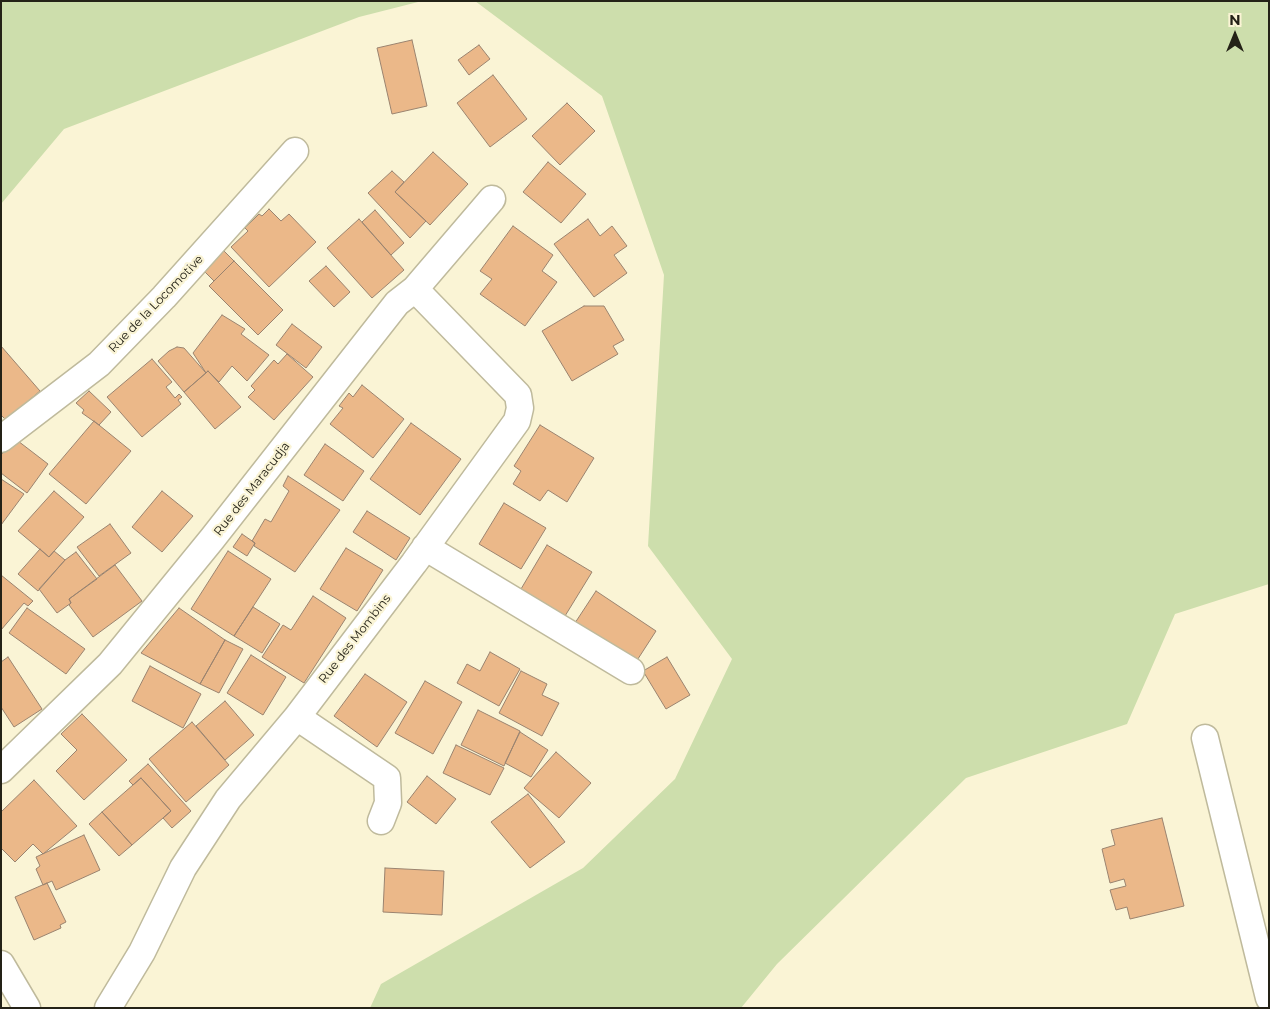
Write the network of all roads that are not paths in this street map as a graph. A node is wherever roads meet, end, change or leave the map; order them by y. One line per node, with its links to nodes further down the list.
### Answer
1 (295, 151): 4 (street, Rue de la Locomotive)
2 (492, 199): 3 (street, Rue des Maracudja)
3 (415, 288): 5 (street, Rue des Mombins); 9 (street, Rue des Maracudja)
4 (1, 440)
5 (425, 547): 6 (street); 7 (street, Rue des Mombins)
6 (631, 670)
7 (297, 718): 10 (street); 14 (street, Rue des Mombins)
8 (1205, 738): 12 (street)
9 (1, 770)
10 (381, 821)
11 (1, 964): 13 (street)
12 (1269, 998)
13 (26, 1008)
14 (108, 1008)

